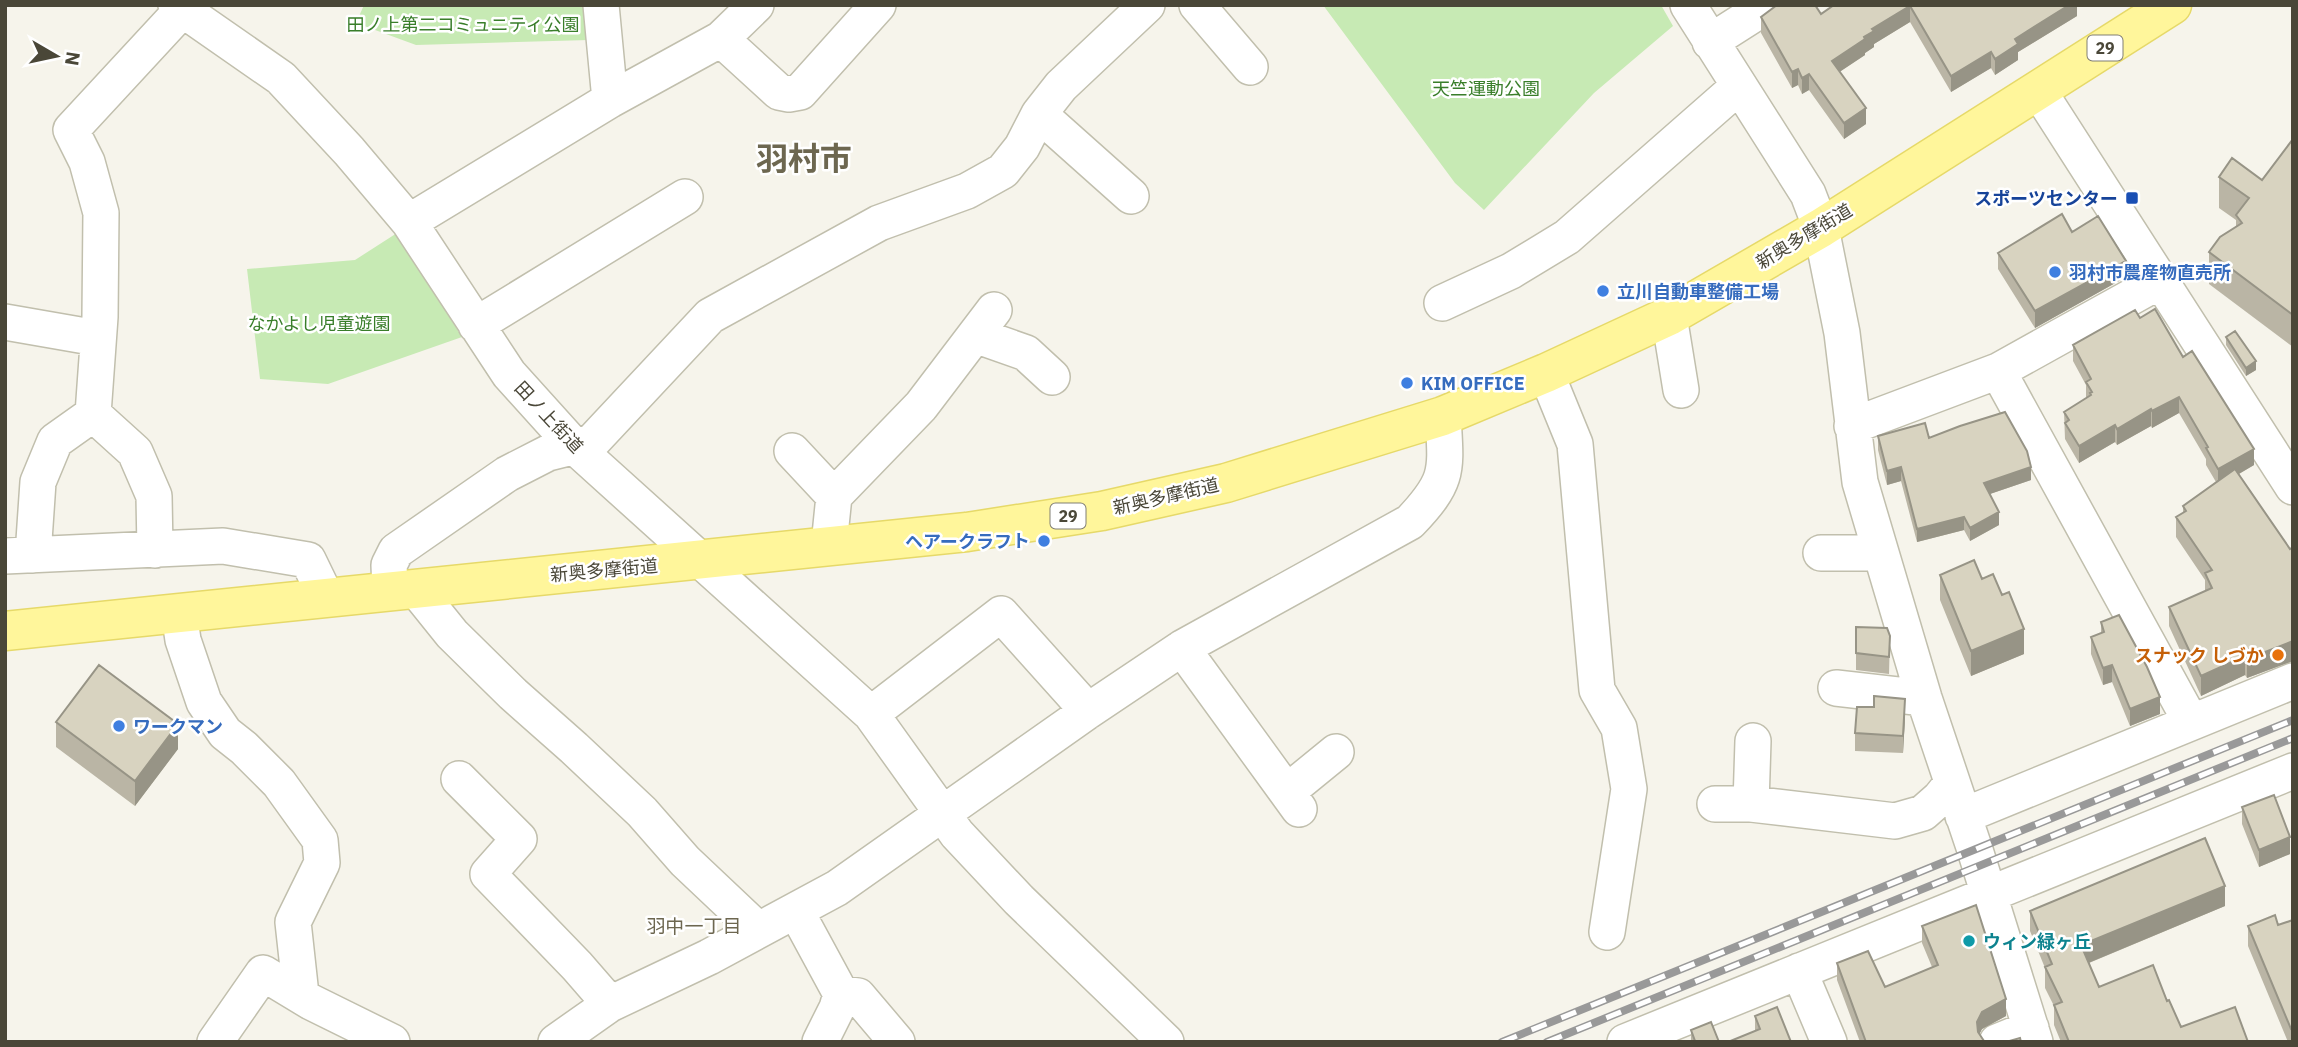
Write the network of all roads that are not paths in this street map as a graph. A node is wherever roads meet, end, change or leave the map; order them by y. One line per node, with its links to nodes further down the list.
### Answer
1 (601, 5): 15 (street)
2 (756, 5): 10 (street)
3 (878, 5): 10 (street)
4 (1147, 5): 16 (street)
5 (1197, 5): 12 (street)
6 (1688, 5): 11 (street)
7 (1768, 5): 11 (street)
8 (2172, 5): 14 (main road, 新奥多摩街道 / 29)
9 (179, 7): 19 (street, 田ノ上街道); 26 (street)
10 (721, 39): 15 (street)
11 (1710, 42): 13 (street)
12 (1250, 67)
13 (1738, 87): 20 (street); 22 (street)
14 (2038, 90): 20 (main road, 新奥多摩街道 / 29); 21 (street)
15 (610, 100): 19 (street)
16 (1039, 114): 17 (street); 34 (street)
17 (1131, 196)
18 (685, 197): 25 (street)
19 (409, 222): 25 (street, 田ノ上街道)
20 (1821, 228): 23 (main road, 新奥多摩街道 / 29); 33 (street)
21 (2162, 281): 27 (street); 36 (street)
22 (1442, 303)
23 (1669, 316): 28 (main road, 新奥多摩街道 / 29); 30 (street)
24 (5, 322): 26 (street)
25 (476, 326): 34 (street, 田ノ上街道)
26 (97, 338): 31 (street)
27 (1998, 371): 33 (street); 54 (street)
28 (1546, 373): 32 (main road, 新奥多摩街道 / 29); 67 (street)
29 (1052, 377): 37 (street)
30 (1681, 390)
31 (93, 414): 39 (street); 42 (street)
32 (1443, 416): 38 (main road, 新奥多摩街道 / 29); 48 (street)
33 (1852, 426): 40 (street)
34 (574, 446): 43 (street, 田ノ上街道); 44 (street)
35 (792, 451): 37 (street)
36 (2293, 487)
37 (834, 496): 38 (street)
38 (829, 545): 43 (main road, 新奥多摩街道 / 29)
39 (155, 551): 42 (street); 45 (street)
40 (1880, 552): 41 (street); 51 (street)
41 (1821, 553)
42 (19, 555)
43 (702, 561): 44 (main road, 新奥多摩街道 / 29); 53 (street, 田ノ上街道)
44 (403, 589): 45 (main road, 新奥多摩街道 / 29); 66 (street)
45 (326, 597): 46 (main road, 新奥多摩街道 / 29)
46 (179, 613): 47 (main road, 新奥多摩街道 / 29); 70 (street)
47 (5, 631)
48 (1182, 648): 52 (street); 56 (street)
49 (2293, 681): 54 (street)
50 (1836, 688): 51 (street)
51 (1924, 698): 59 (street)
52 (1088, 711): 53 (street); 62 (street)
53 (871, 714): 62 (street, 田ノ上街道)
54 (2191, 722): 63 (street)
55 (1753, 741): 61 (street)
56 (1336, 752)
57 (2293, 771): 64 (street)
58 (459, 779): 71 (street)
59 (1952, 783): 61 (street); 63 (street)
60 (1715, 804): 61 (street)
61 (1751, 804)
62 (944, 813): 65 (street); 79 (street, 田ノ上街道)
63 (1963, 816): 64 (street)
64 (1989, 895): 68 (street); 72 (street)
65 (796, 911): 66 (street); 69 (street)
66 (758, 930): 71 (street)
67 (1607, 932)
68 (1799, 971): 73 (street); 80 (street)
69 (841, 994): 77 (street); 78 (street)
70 (301, 995): 74 (street); 75 (street)
71 (610, 1004): 76 (street)
72 (2033, 1035): 81 (street)
73 (1642, 1039)
74 (215, 1042)
75 (392, 1042)
76 (556, 1042)
77 (820, 1042)
78 (897, 1042)
79 (1166, 1042)
80 (1829, 1042)
81 (1997, 1042)

